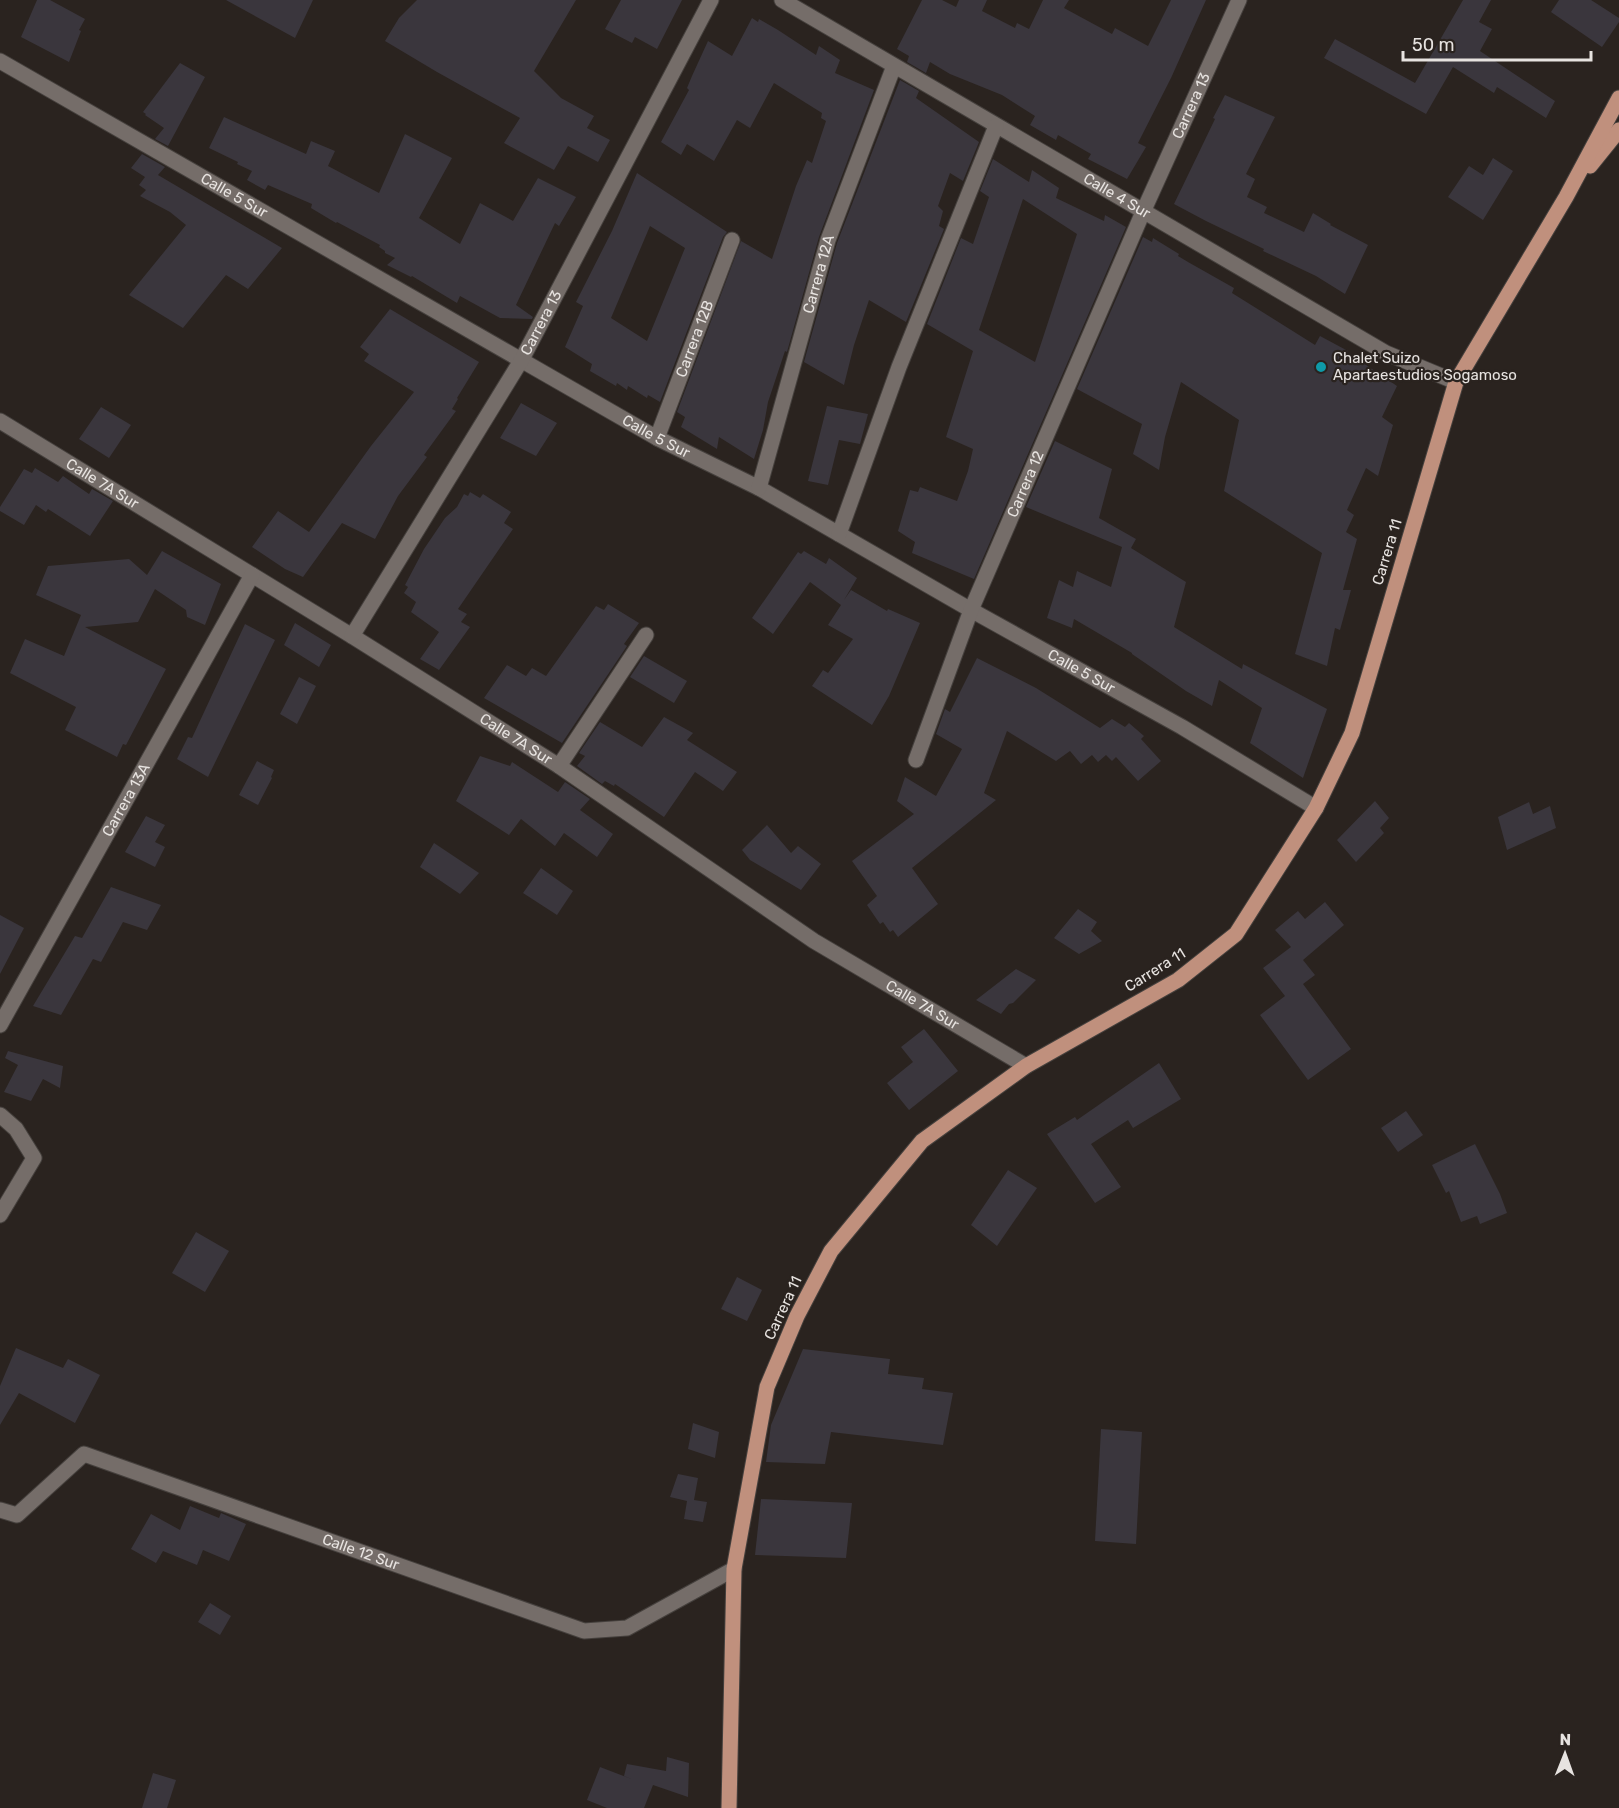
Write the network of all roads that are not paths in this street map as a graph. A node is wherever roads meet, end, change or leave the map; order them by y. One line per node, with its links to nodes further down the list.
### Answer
1 (711, 0): 12 (street, Carrera 13)
2 (782, 0): 5 (street, Calle 4 Sur)
3 (1239, 0): 10 (street, Carrera 13)
4 (0, 61): 12 (street, Calle 5 Sur)
5 (894, 66): 7 (street, Calle 4 Sur); 16 (street, Carrera 12A)
6 (1619, 98): 9 (main road, Carrera 11)
7 (996, 126): 10 (street, Calle 4 Sur); 17 (street)
8 (1619, 130): 9 (main road, Carrera 11)
9 (1566, 197): 13 (main road, Carrera 11)
10 (1143, 212): 13 (street, Calle 4 Sur); 19 (street, Carrera 12)
11 (732, 240): 15 (street, Carrera 12B)
12 (522, 359): 15 (street, Calle 5 Sur); 21 (street, Carrera 13)
13 (1456, 382): 24 (main road, Carrera 11)
14 (0, 421): 18 (street, Calle 7A Sur)
15 (657, 438): 16 (street, Calle 5 Sur)
16 (759, 488): 17 (street, Calle 5 Sur)
17 (839, 534): 19 (street, Calle 5 Sur)
18 (252, 575): 21 (street, Calle 7A Sur); 25 (street, Carrera 13A)
19 (971, 610): 22 (street, Carrera 12); 24 (street, Calle 5 Sur)
20 (646, 635): 23 (street)
21 (352, 636): 23 (street, Calle 7A Sur)
22 (916, 760)
23 (559, 766): 26 (street, Calle 7A Sur)
24 (1316, 808): 26 (main road, Carrera 11)
25 (0, 1025)
26 (1026, 1066): 30 (main road, Carrera 11)
27 (0, 1115): 28 (street)
28 (0, 1215)
29 (0, 1510): 30 (street, Calle 12 Sur)
30 (734, 1569): 31 (main road, Carrera 11)
31 (729, 1808)

